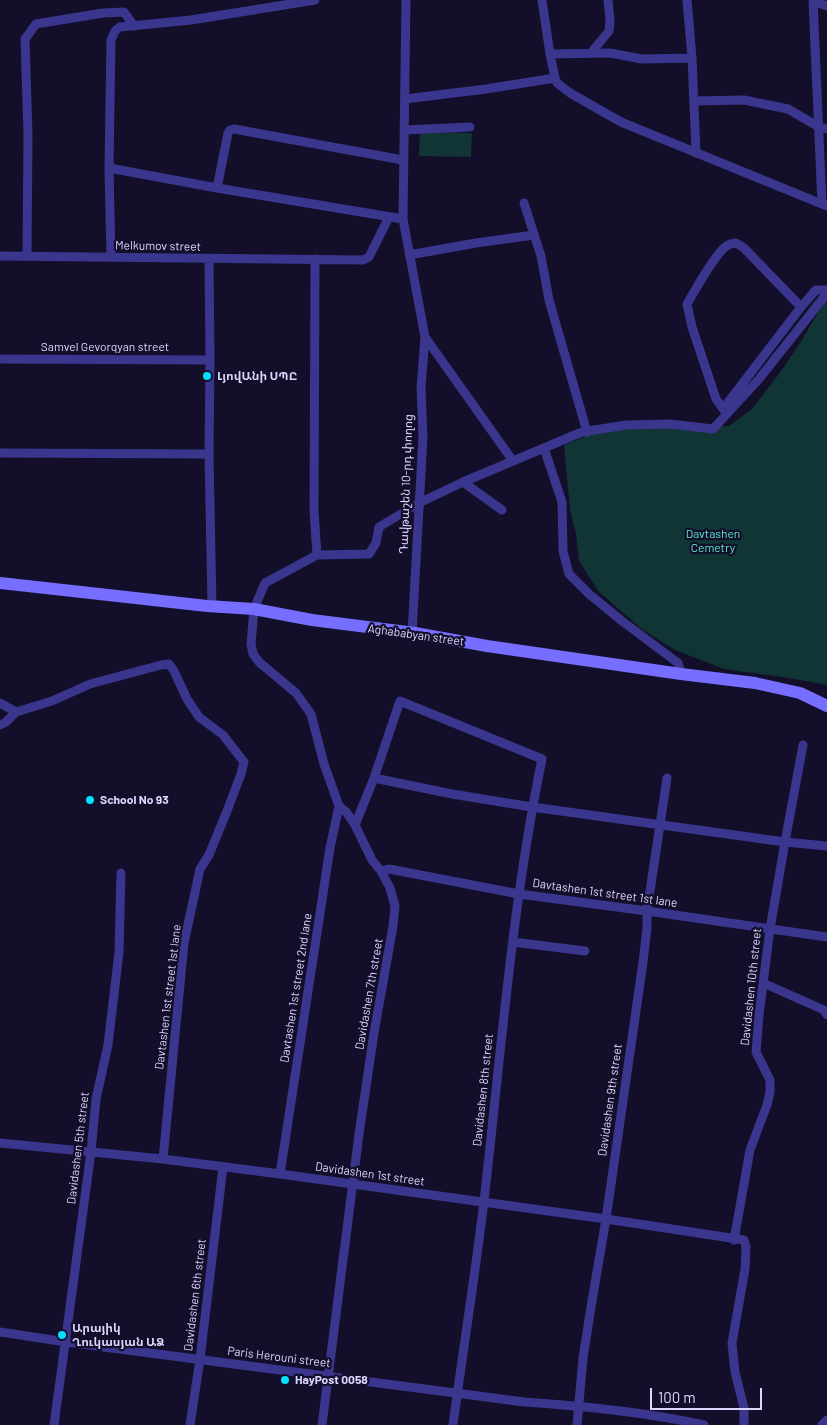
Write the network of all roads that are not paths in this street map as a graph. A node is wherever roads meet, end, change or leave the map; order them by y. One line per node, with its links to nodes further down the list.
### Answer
1 (315, 0): 8 (street)
2 (406, 0): 13 (street)
3 (542, 0): 9 (street)
4 (608, 0): 10 (street)
5 (686, 0): 11 (street)
6 (816, 1): 7 (street); 16 (street)
7 (827, 6)
8 (134, 26): 20 (street); 29 (street)
9 (550, 54): 10 (street); 12 (street)
10 (591, 54): 11 (street)
11 (692, 58): 14 (street)
12 (555, 78): 13 (street); 18 (street)
13 (405, 99): 17 (street)
14 (694, 101): 16 (street); 18 (street)
15 (470, 127): 17 (street)
16 (823, 128): 23 (street)
17 (405, 130): 19 (street)
18 (696, 153): 23 (street)
19 (404, 160): 21 (street); 25 (street)
20 (109, 168): 21 (street); 30 (street)
21 (217, 188): 24 (street)
22 (524, 203): 26 (street)
23 (825, 205)
24 (389, 217): 25 (street); 32 (street, Melkumov street)
25 (403, 219): 27 (street)
26 (534, 235): 27 (street); 40 (street)
27 (409, 255): 36 (street)
28 (0, 256): 29 (street, Melkumov street)
29 (26, 256): 30 (street, Melkumov street)
30 (111, 257): 31 (street, Melkumov street)
31 (210, 259): 32 (street, Melkumov street); 38 (street)
32 (316, 259): 48 (street)
33 (827, 290): 35 (street)
34 (827, 295): 39 (street)
35 (801, 307): 39 (street); 39 (street)
36 (425, 337): 44 (street); 46 (street, Դավթաշեն 10-րդ փողոց)
37 (0, 359): 38 (street, Samvel Gevorqyan street)
38 (210, 360): 43 (street)
39 (725, 412): 40 (street)
40 (586, 432): 41 (street)
41 (544, 448): 44 (street); 53 (street)
42 (0, 453): 43 (street)
43 (209, 454): 50 (street)
44 (513, 461): 45 (street)
45 (463, 482): 46 (street); 47 (street)
46 (419, 503): 48 (street); 52 (street, Դավթաշեն 10-րդ փողոց)
47 (502, 510)
48 (317, 555): 51 (street, Davidashen 7th street)
49 (0, 583): 50 (street, Aghababyan street)
50 (212, 606): 51 (street, Aghababyan street)
51 (254, 609): 52 (street, Aghababyan street); 61 (street, Davidashen 7th street)
52 (412, 633): 53 (street, Aghababyan street)
53 (681, 674): 55 (street, Aghababyan street)
54 (0, 703): 56 (street)
55 (827, 706)
56 (16, 712): 57 (street); 79 (street, Davtashen 1st street 1st lane)
57 (0, 725)
58 (803, 745): 65 (street, Davidashen 10th street)
59 (374, 778): 62 (street); 62 (street, Davidashen 8th street); 64 (street)
60 (667, 778): 63 (street, Davidashen 9th street)
61 (339, 806): 64 (street, Davidashen 7th street); 81 (street, Davtashen 1st street 2nd lane)
62 (532, 807): 63 (street); 69 (street, Davidashen 8th street)
63 (660, 824): 65 (street); 70 (street, Davidashen 9th street)
64 (355, 825): 67 (street, Davidashen 7th street)
65 (785, 842): 66 (street); 71 (street, Davidashen 10th street)
66 (827, 846)
67 (381, 871): 69 (street, Davtashen 1st street 1st lane); 82 (street, Davidashen 7th street)
68 (121, 873): 78 (street, Davidashen 5th street)
69 (519, 894): 70 (street, Davtashen 1st street 1st lane); 73 (street, Davidashen 8th street)
70 (647, 911): 71 (street, Davtashen 1st street 1st lane); 84 (street, Davidashen 9th street)
71 (770, 929): 72 (street, Davtashen 1st street 1st lane); 75 (street, Davidashen 10th street)
72 (827, 937)
73 (513, 942): 74 (street); 83 (street, Davidashen 8th street)
74 (585, 951)
75 (762, 983): 76 (street); 85 (street, Davidashen 10th street)
76 (827, 1015)
77 (0, 1143): 78 (street, Davidashen 1st street)
78 (91, 1152): 79 (street, Davidashen 1st street); 87 (street, Davidashen 5th street)
79 (163, 1159): 80 (street, Davidashen 1st street)
80 (223, 1167): 81 (street, Davidashen 1st street); 88 (street, Davidashen 6th street)
81 (280, 1174): 82 (street, Davidashen 1st street)
82 (354, 1185): 83 (street, Davidashen 1st street); 89 (street, Davidashen 7th street)
83 (484, 1203): 84 (street, Davidashen 1st street); 90 (street, Davidashen 8th street)
84 (606, 1219): 85 (street, Davidashen 1st street); 91 (street, Davidashen 9th street)
85 (734, 1240): 99 (street)
86 (0, 1332): 87 (street, Paris Herouni street)
87 (66, 1342): 88 (street, Paris Herouni street); 93 (street, Davidashen 5th street)
88 (200, 1359): 89 (street, Paris Herouni street); 94 (street, Davidashen 6th street)
89 (328, 1376): 90 (street, Paris Herouni street); 95 (street, Davidashen 7th street)
90 (457, 1393): 91 (street, Paris Herouni street); 96 (street, Davidashen 8th street)
91 (580, 1405): 97 (street, Davidashen 9th street); 98 (street, Paris Herouni street)
92 (827, 1420): 100 (street)
93 (54, 1425)
94 (190, 1425)
95 (322, 1425)
96 (453, 1425)
97 (578, 1425)
98 (704, 1425)
99 (744, 1425)
100 (822, 1425)

